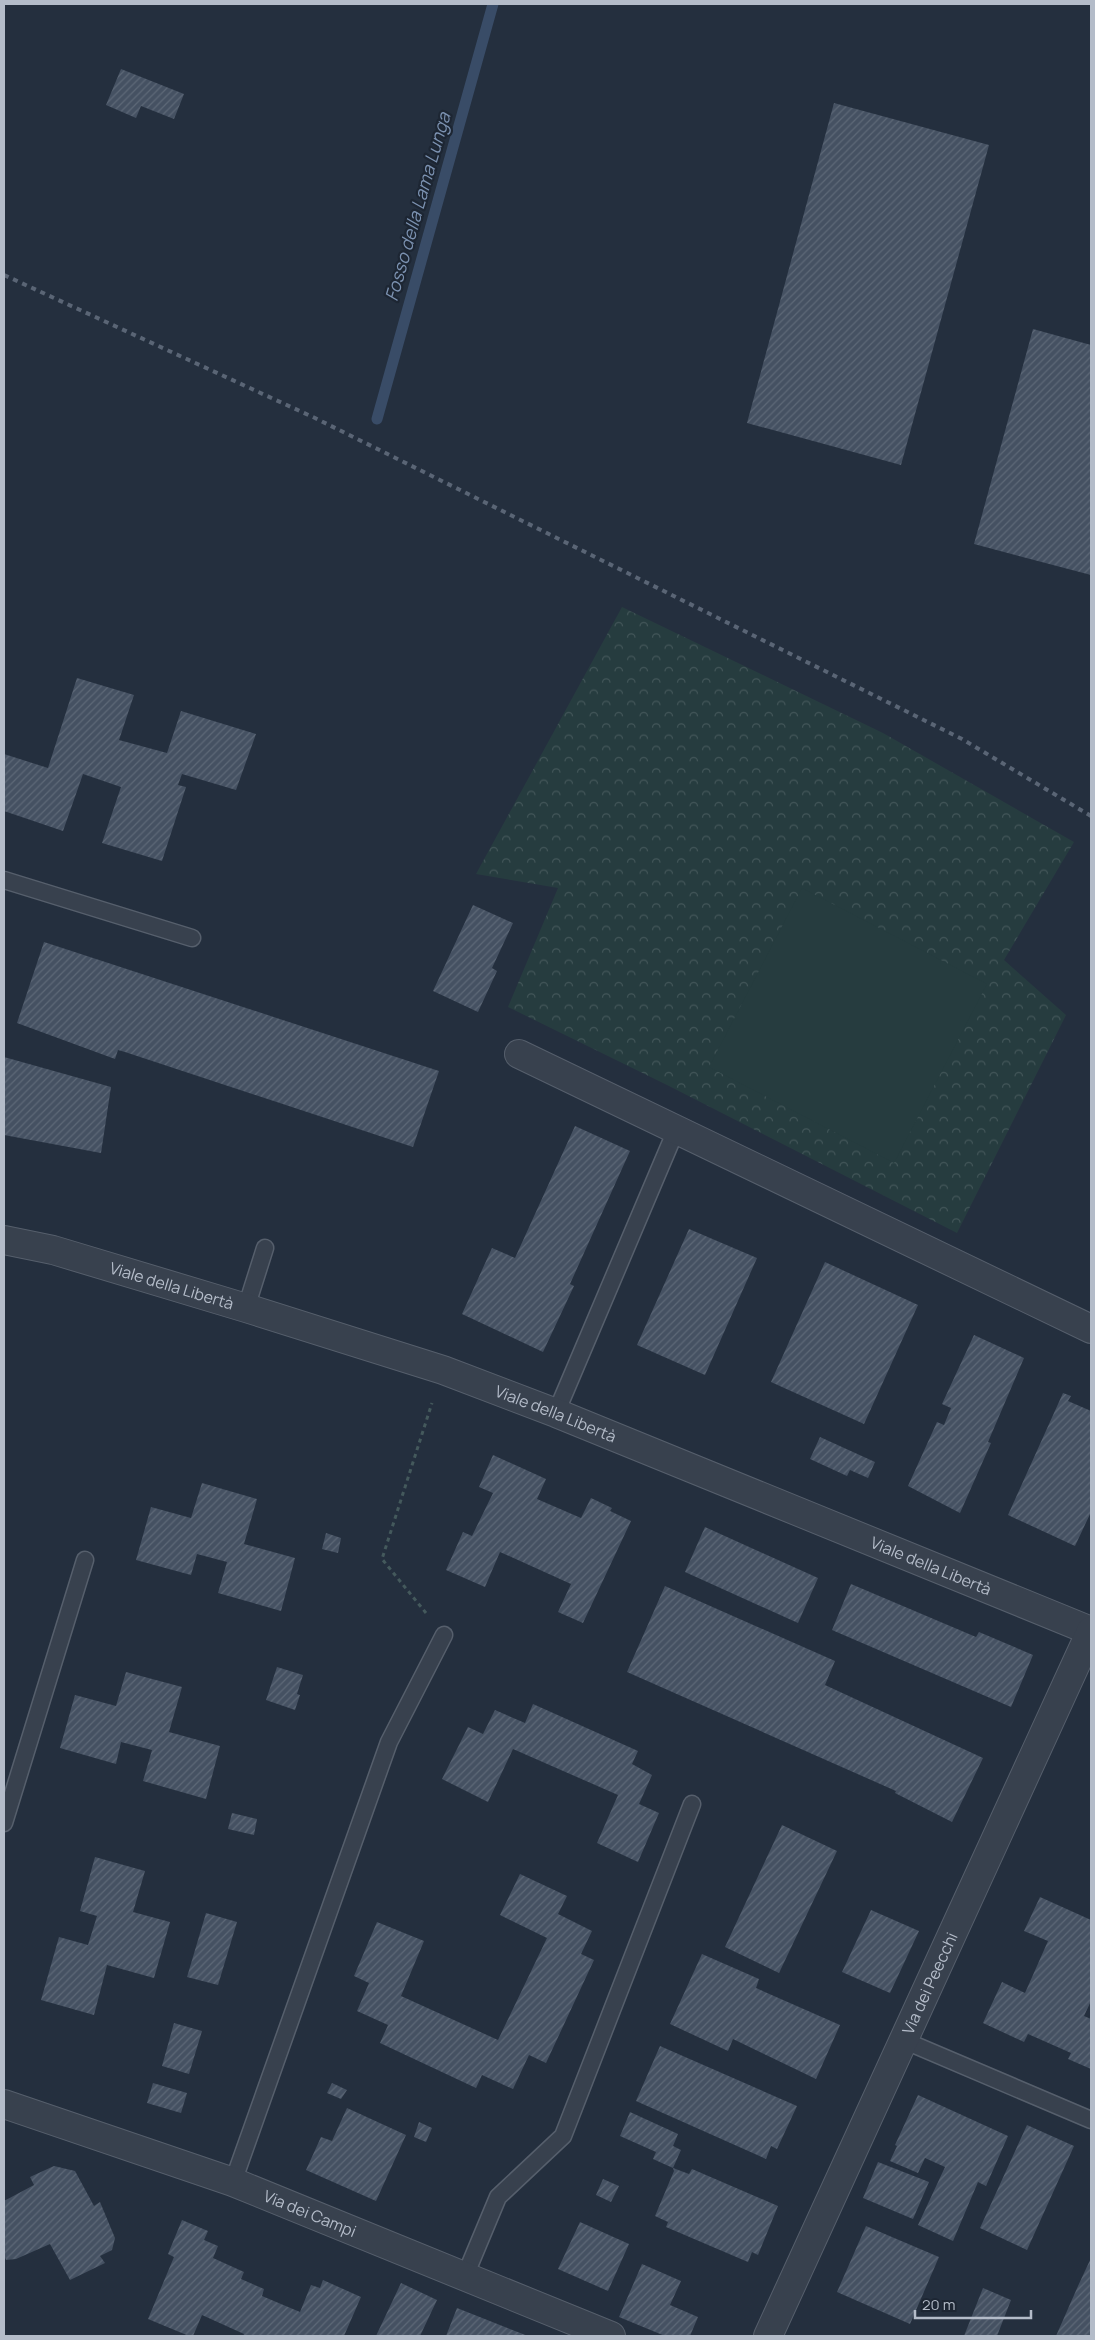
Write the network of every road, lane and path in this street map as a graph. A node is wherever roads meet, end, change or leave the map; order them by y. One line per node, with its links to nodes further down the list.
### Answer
1 (4, 880): 2 (lane)
2 (192, 938)
3 (519, 1054): 4 (street)
4 (676, 1130): 8 (street); 10 (lane)
5 (4, 1240): 7 (street, Viale della Libertà)
6 (265, 1248): 7 (lane)
7 (246, 1308): 9 (street, Viale della Libertà)
8 (1091, 1330)
9 (442, 1370): 10 (street, Viale della Libertà); 13 (path)
10 (556, 1413): 12 (street, Viale della Libertà)
11 (84, 1560): 15 (lane)
12 (1091, 1631): 16 (street, Via dei Peecchi)
13 (444, 1635): 19 (lane)
14 (692, 1804): 20 (lane)
15 (4, 1823)
16 (903, 2040): 18 (lane); 22 (street, Via dei Peecchi)
17 (4, 2104): 19 (street, Via dei Campi)
18 (1091, 2120)
19 (233, 2182): 20 (street, Via dei Campi)
20 (465, 2276): 21 (street, Via dei Campi)
21 (611, 2336)
22 (768, 2336)

